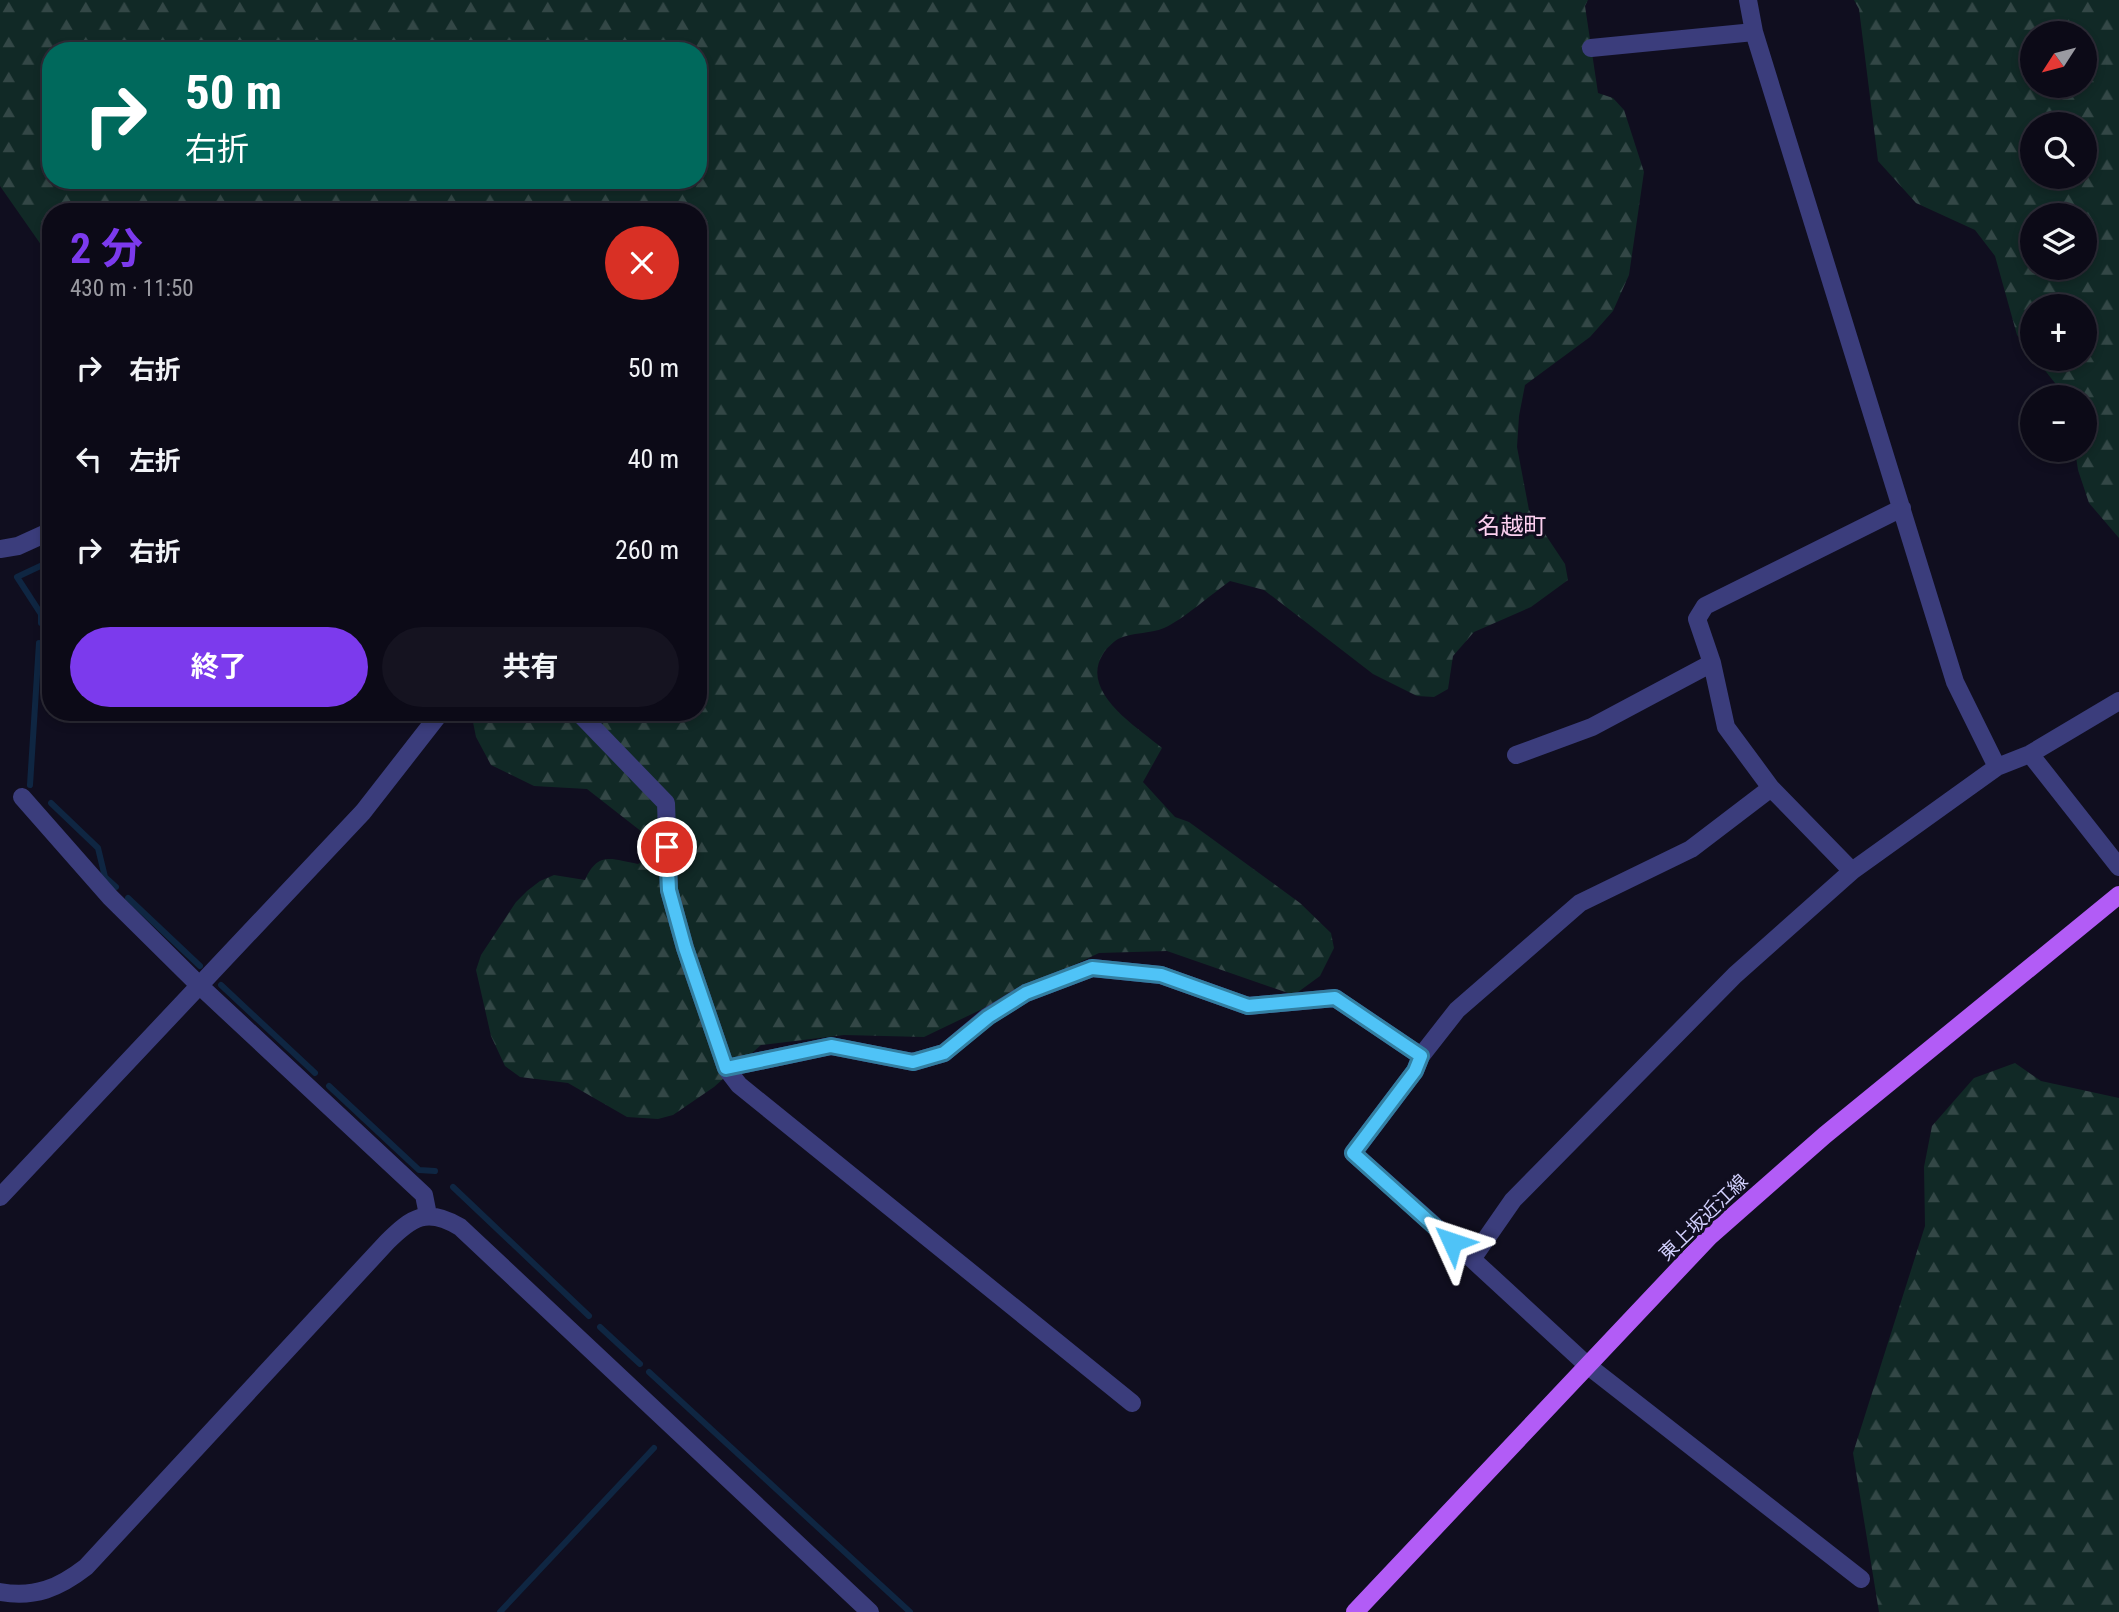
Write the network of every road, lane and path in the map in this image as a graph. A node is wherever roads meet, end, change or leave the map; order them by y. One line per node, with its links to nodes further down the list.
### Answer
1 (1748, 0): 2 (street)
2 (1754, 32): 3 (street); 4 (street)
3 (1591, 48)
4 (1902, 508): 7 (street); 13 (street)
5 (42, 535): 6 (street)
6 (0, 549)
7 (1712, 663): 12 (street); 14 (street)
8 (2119, 701): 11 (street)
9 (434, 721): 19 (street)
10 (587, 721): 21 (street)
11 (2030, 754): 13 (street); 16 (street)
12 (1516, 755)
13 (1997, 767): 17 (street)
14 (1771, 788): 17 (street); 20 (street)
15 (22, 797): 19 (street)
16 (2119, 867)
17 (1852, 871): 24 (street)
18 (2119, 895): 25 (main road, 東上坂近江線)
19 (200, 986): 22 (street); 23 (street)
20 (1421, 1056): 21 (street); 24 (street)
21 (726, 1068): 26 (street)
22 (0, 1197)
23 (428, 1215): 28 (street); 29 (street)
24 (1472, 1259): 25 (street)
25 (1587, 1365): 27 (street); 30 (main road, 東上坂近江線)
26 (1132, 1403)
27 (1861, 1578)
28 (0, 1592)
29 (870, 1612)
30 (1355, 1612)

